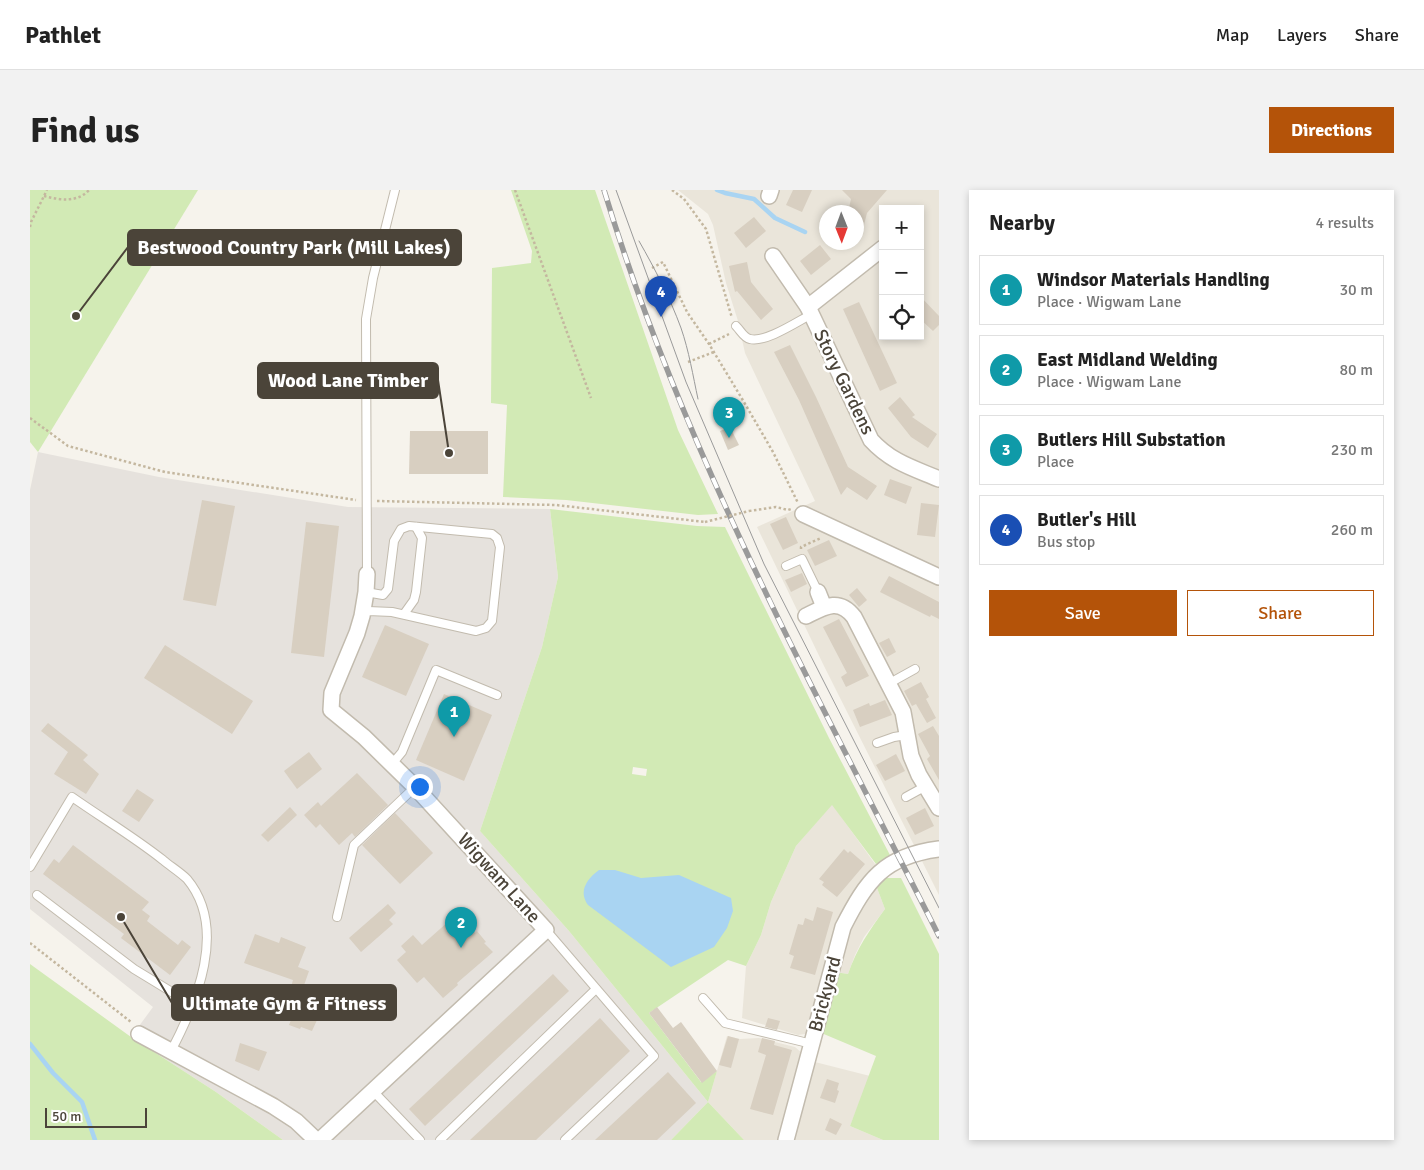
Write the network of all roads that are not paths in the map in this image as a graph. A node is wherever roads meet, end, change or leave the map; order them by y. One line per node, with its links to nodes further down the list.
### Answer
1 (395, 190): 10 (lane)
2 (881, 250): 4 (street, Story Gardens)
3 (773, 256): 4 (street, Story Gardens)
4 (810, 311): 5 (lane); 6 (street, Story Gardens)
5 (734, 330)
6 (939, 479)
7 (803, 514): 11 (street)
8 (416, 527): 12 (lane); 15 (lane); 15 (lane)
9 (786, 566): 13 (lane)
10 (367, 574): 12 (street, Wigwam Lane)
11 (939, 576)
12 (366, 592): 16 (street, Wigwam Lane)
13 (818, 592): 14 (street)
14 (824, 607): 17 (street); 19 (street)
15 (404, 614): 16 (lane)
16 (362, 616): 23 (street, Wigwam Lane)
17 (806, 616)
18 (915, 670): 19 (lane)
19 (888, 684): 21 (street)
20 (497, 695): 23 (lane)
21 (907, 735): 22 (lane); 24 (street)
22 (877, 743)
23 (392, 764): 25 (street, Wigwam Lane)
24 (926, 786): 26 (lane); 27 (street)
25 (415, 787): 31 (lane); 32 (street, Wigwam Lane)
26 (906, 797)
27 (939, 808)
28 (939, 849): 37 (street, Brickyard)
29 (30, 867): 34 (lane)
30 (36, 894): 34 (lane)
31 (337, 917)
32 (546, 930): 33 (lane); 39 (street, Wigwam Lane)
33 (596, 990): 43 (lane); 44 (lane)
34 (194, 998): 38 (lane)
35 (703, 998): 37 (lane)
36 (139, 1034): 38 (street)
37 (812, 1044): 45 (street, Brickyard)
38 (170, 1051): 40 (street)
39 (373, 1091): 41 (street, Wigwam Lane); 42 (lane)
40 (316, 1140)
41 (320, 1140)
42 (420, 1140)
43 (440, 1140)
44 (565, 1140)
45 (786, 1140)

